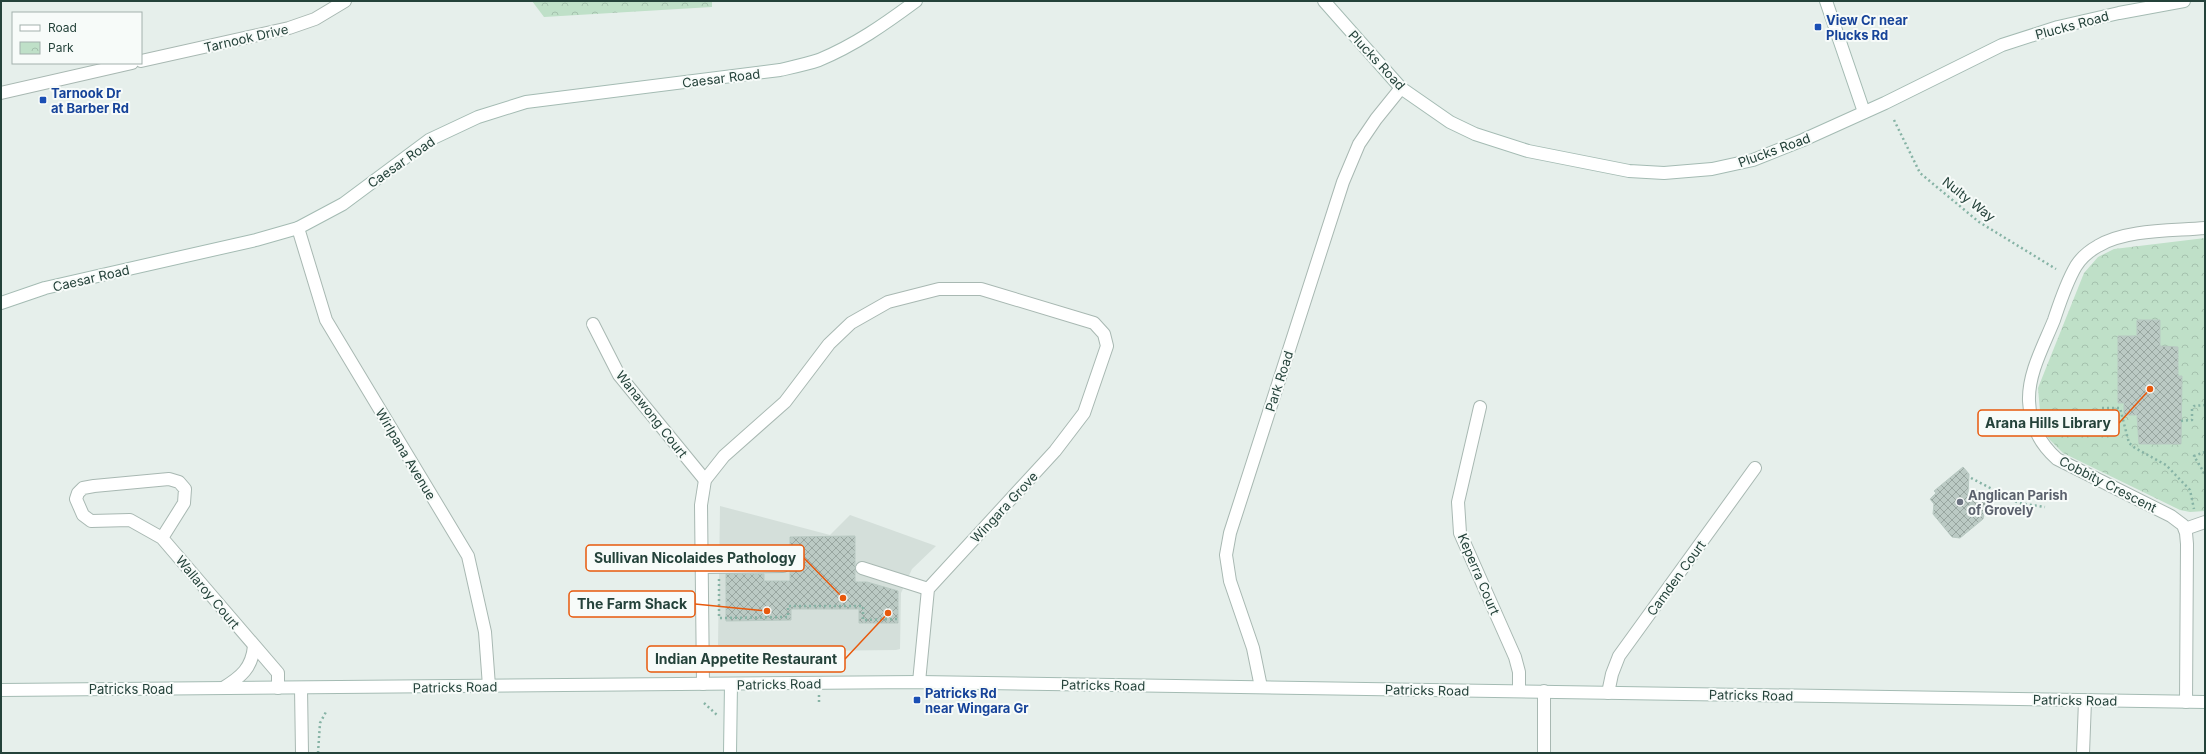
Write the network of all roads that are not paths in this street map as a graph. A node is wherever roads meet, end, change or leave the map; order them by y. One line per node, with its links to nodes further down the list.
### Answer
1 (345, 1): 6 (street, Tarnook Drive)
2 (916, 1): 11 (street, Caesar Road)
3 (1324, 1): 8 (street, Plucks Road)
4 (1826, 1): 10 (street)
5 (2184, 1): 10 (street, Plucks Road)
6 (142, 61)
7 (128, 64): 9 (street)
8 (1401, 88): 10 (street, Plucks Road); 30 (street, Park Road)
9 (1, 93)
10 (1864, 112)
11 (298, 228): 13 (street, Caesar Road); 29 (street, Wirlpana Avenue)
12 (2205, 228): 19 (street, Cobbity Crescent)
13 (1, 303)
14 (593, 324): 17 (street, Wanawong Court)
15 (1480, 407): 35 (street, Keperra Court)
16 (1754, 468): 37 (street, Camden Court)
17 (705, 480): 22 (street); 24 (street, Wingara Grove)
18 (2205, 522): 19 (street)
19 (2185, 528): 39 (street)
20 (162, 538): 20 (street, Wallaroy Court); 25 (street, Wallaroy Court)
21 (783, 566): 22 (street)
22 (702, 567): 27 (street)
23 (862, 568): 24 (street)
24 (928, 589): 26 (street)
25 (254, 646): 31 (street); 32 (street, Wallaroy Court)
26 (919, 682): 28 (street, Patricks Road); 30 (street, Patricks Road)
27 (703, 684): 28 (street, Patricks Road); 29 (street, Patricks Road)
28 (731, 684): 42 (street)
29 (489, 686): 33 (street, Patricks Road)
30 (1261, 687): 35 (street, Patricks Road)
31 (223, 688): 32 (street, Patricks Road); 34 (street, Patricks Road)
32 (278, 688): 33 (street, Patricks Road)
33 (301, 688): 41 (street)
34 (1, 690)
35 (1519, 691): 36 (street, Patricks Road)
36 (1544, 691): 37 (street, Patricks Road); 43 (street)
37 (1608, 693): 38 (street, Patricks Road)
38 (2085, 700): 39 (street, Patricks Road); 44 (street)
39 (2186, 702): 40 (street, Patricks Road)
40 (2205, 702)
41 (302, 753)
42 (730, 753)
43 (1544, 753)
44 (2083, 753)

